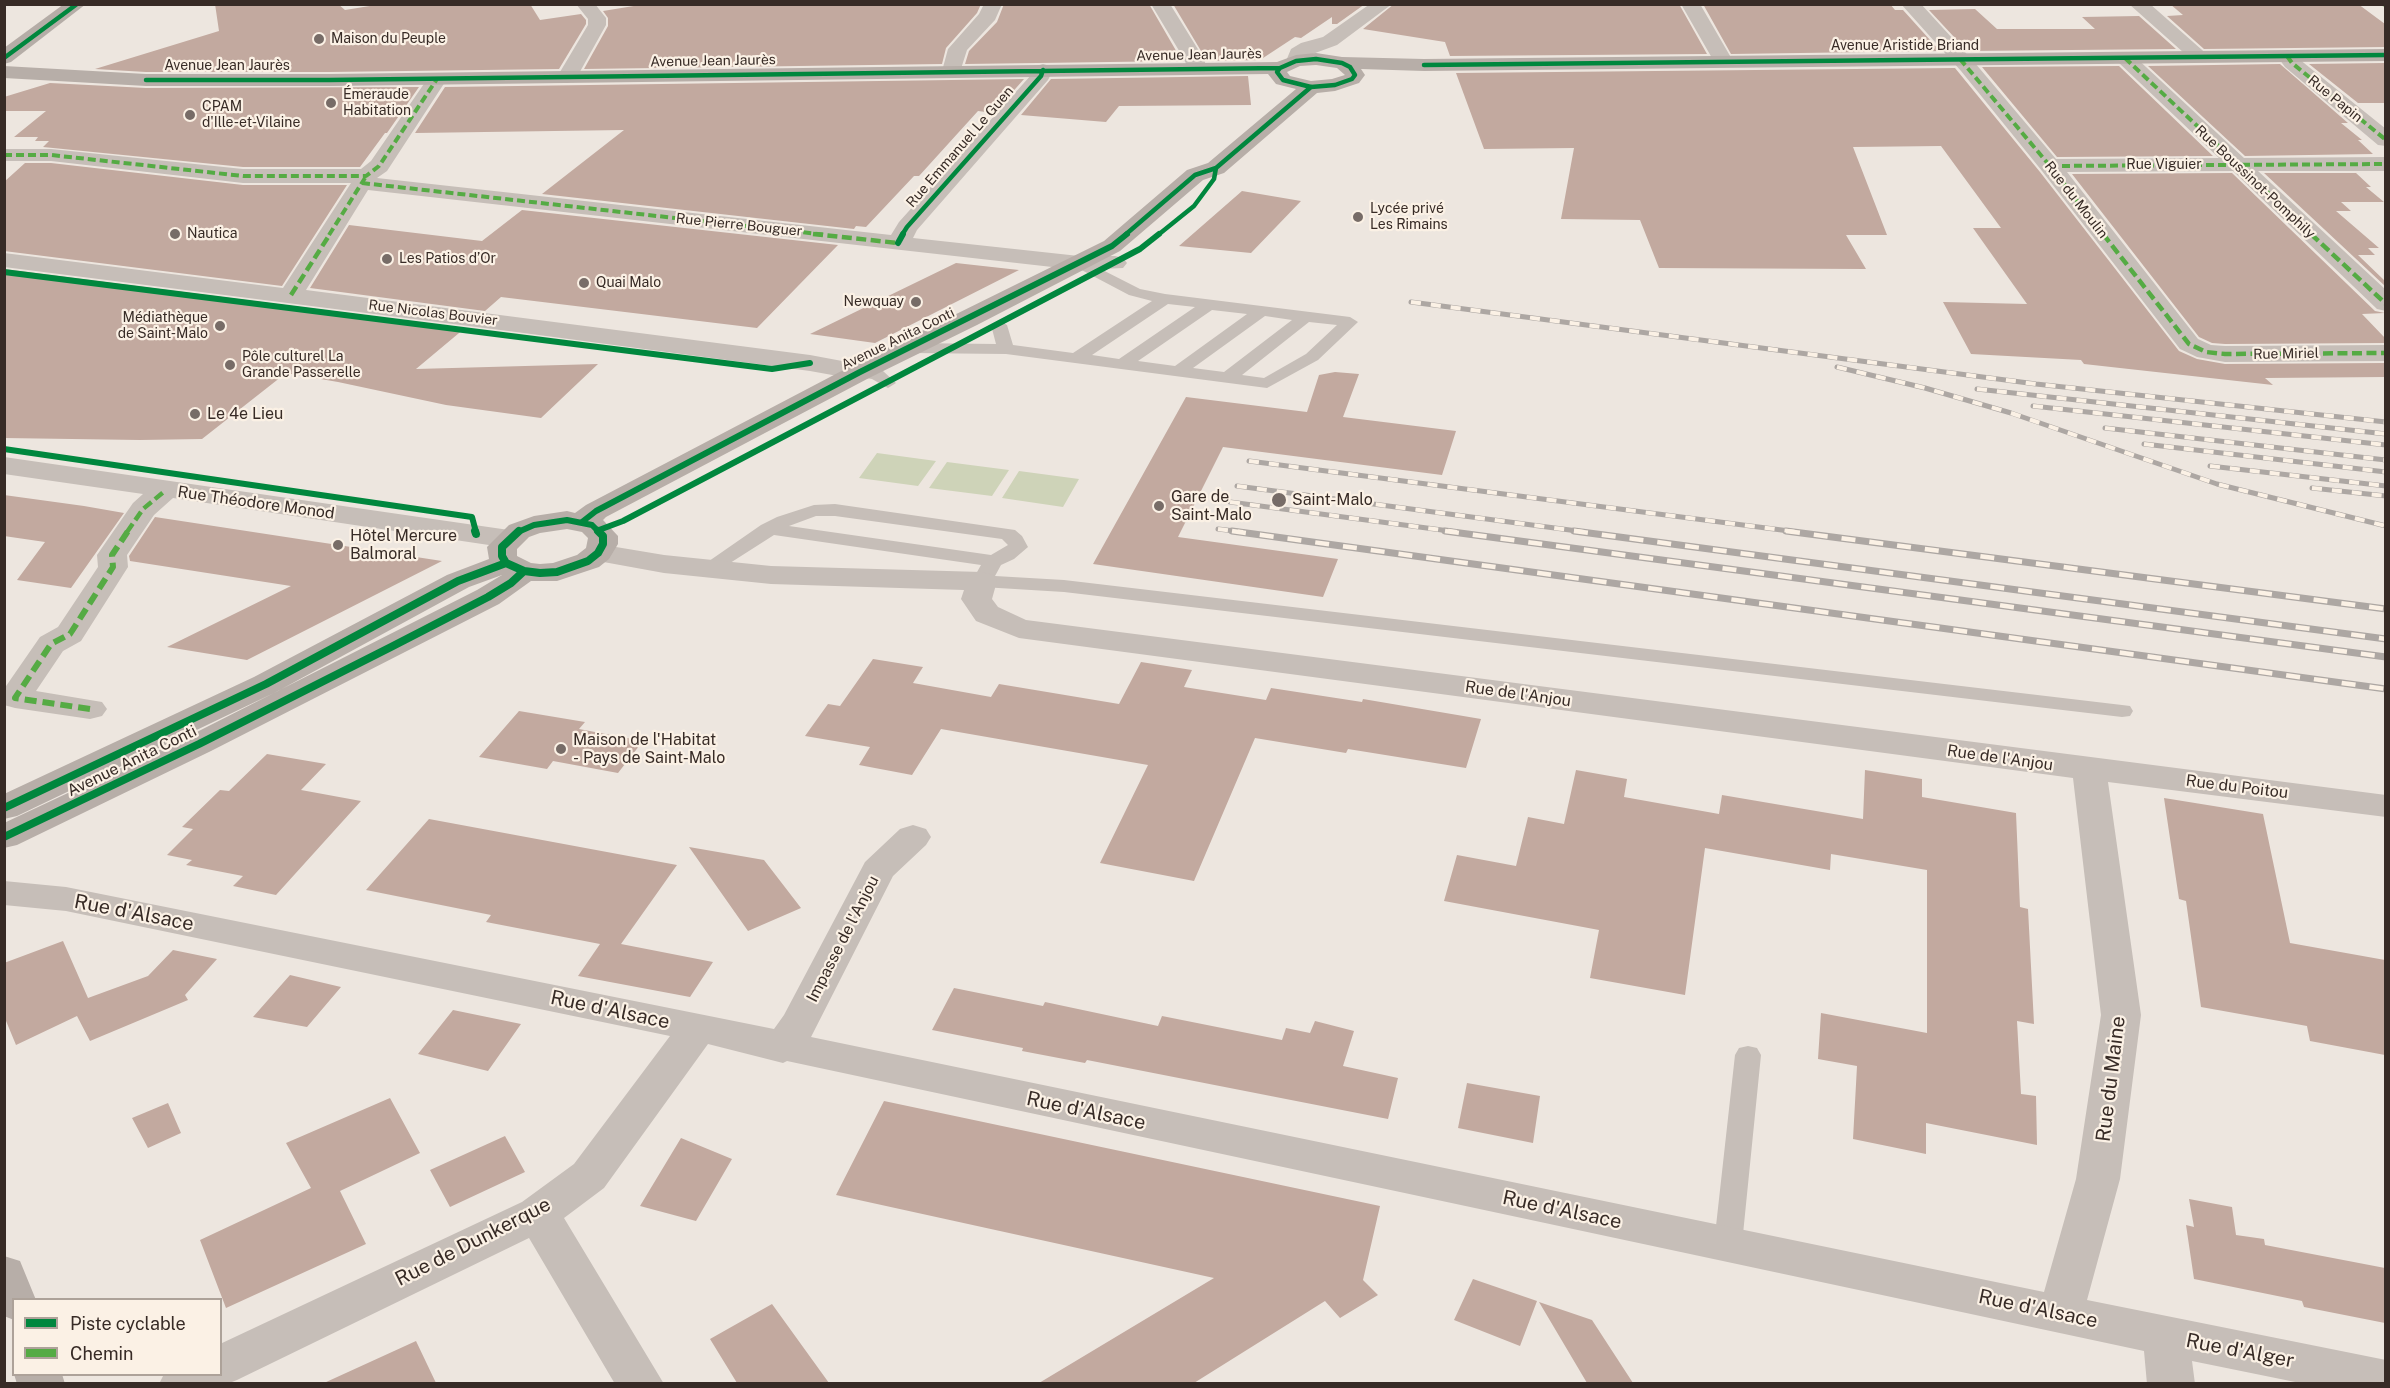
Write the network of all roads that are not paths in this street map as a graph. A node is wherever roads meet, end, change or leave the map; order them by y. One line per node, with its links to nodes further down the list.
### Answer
1 (77, 4): 13 (main road)
2 (585, 4): 23 (street)
3 (993, 4): 21 (street)
4 (1161, 4): 19 (street)
5 (1383, 4): 9 (street)
6 (1690, 4): 16 (street)
7 (1910, 4): 15 (street, Rue du Moulin)
8 (2139, 4): 12 (street)
9 (1330, 41): 17 (street); 18 (street)
10 (2287, 56): 11 (street, Avenue Aristide Briand); 12 (street, Avenue Aristide Briand); 26 (street, Rue Papin)
11 (2385, 56)
12 (2200, 57): 14 (street, Avenue Aristide Briand)
13 (4, 58)
14 (2125, 58): 15 (street, Avenue Aristide Briand); 29 (street, Rue Boussinot-Pomphily)
15 (1960, 59): 16 (street, Avenue Aristide Briand); 30 (street, Rue du Moulin)
16 (1723, 61): 18 (street, Avenue Aristide Briand)
17 (1288, 64): 18 (street, Avenue Jean Jaurès); 19 (street, Avenue Jean Jaurès); 25 (street)
18 (1343, 68): 25 (street)
19 (1197, 69): 20 (street, Avenue Jean Jaurès)
20 (1043, 70): 21 (street, Avenue Jean Jaurès); 33 (street, Rue Emmanuel Le Guen)
21 (952, 71): 23 (street, Avenue Jean Jaurès)
22 (4, 72): 24 (street, Avenue Jean Jaurès)
23 (567, 77): 24 (street, Avenue Jean Jaurès)
24 (437, 79): 32 (street)
25 (1311, 87): 31 (street, Avenue Anita Conti)
26 (2385, 140)
27 (4, 155): 32 (street, Rue Pierre Bouguer)
28 (2385, 164): 29 (street, Rue Viguier)
29 (2236, 165): 30 (street, Rue Viguier); 39 (street, Rue Boussinot-Pomphily)
30 (2050, 166): 43 (street, Rue du Moulin)
31 (1216, 168): 35 (street, Avenue Anita Conti); 35 (street, Avenue Anita Conti)
32 (364, 180): 33 (street, Rue Pierre Bouguer); 36 (street)
33 (898, 243): 35 (street, Rue Pierre Bouguer)
34 (4, 260): 36 (street, Rue Nicolas Bouvier)
35 (1097, 266): 37 (lane); 42 (street, Avenue Anita Conti); 45 (street, Avenue Anita Conti)
36 (291, 295): 50 (street, Rue Nicolas Bouvier)
37 (1165, 299): 38 (lane); 48 (lane)
38 (1210, 304): 40 (lane); 49 (lane)
39 (2385, 304)
40 (1262, 311): 41 (lane); 51 (lane)
41 (1305, 317): 52 (lane); 52 (lane)
42 (999, 325): 44 (street, Avenue Anita Conti); 46 (lane)
43 (2189, 344): 47 (street, Rue Miriel)
44 (957, 347): 45 (lane); 46 (lane); 53 (street, Avenue Anita Conti)
45 (910, 348): 50 (street, Avenue Anita Conti)
46 (1006, 350): 48 (lane)
47 (2385, 353)
48 (1075, 359): 49 (lane)
49 (1120, 365): 51 (lane)
50 (860, 372): 53 (lane); 57 (street, Avenue Anita Conti)
51 (1178, 372): 52 (lane)
52 (1226, 379)
53 (888, 383): 57 (street, Avenue Anita Conti)
54 (4, 465): 55 (street, Rue Théodore Monod)
55 (166, 490): 58 (street, Rue Théodore Monod); 61 (street)
56 (768, 529): 59 (lane); 60 (lane); 60 (lane)
57 (593, 535): 58 (street); 58 (street); 59 (street)
58 (513, 558): 65 (street, Avenue Anita Conti); 66 (street, Avenue Anita Conti)
59 (709, 568): 60 (street)
60 (987, 571): 62 (lane); 63 (street, Rue de l'Anjou)
61 (90, 709)
62 (2122, 711)
63 (2089, 770): 64 (street, Rue du Poitou); 76 (street, Rue du Maine)
64 (2385, 806)
65 (4, 808)
66 (4, 837)
67 (913, 837): 70 (street, Impasse de l'Anjou)
68 (4, 893): 69 (street, Rue d'Alsace)
69 (698, 1028): 70 (street, Rue d'Alsace); 72 (street, Rue de Dunkerque)
70 (783, 1048): 73 (street, Rue d'Alsace)
71 (1748, 1055): 73 (lane)
72 (538, 1214): 78 (street, Rue de Dunkerque); 82 (street)
73 (1728, 1244): 76 (street, Rue d'Alsace)
74 (4, 1274): 75 (street)
75 (13, 1298)
76 (2061, 1313): 77 (street, Rue d'Alsace)
77 (2166, 1336): 80 (street, Rue d'Alger); 83 (street)
78 (222, 1365)
79 (198, 1376): 81 (street)
80 (2385, 1380)
81 (183, 1383)
82 (640, 1383)
83 (2171, 1383)

